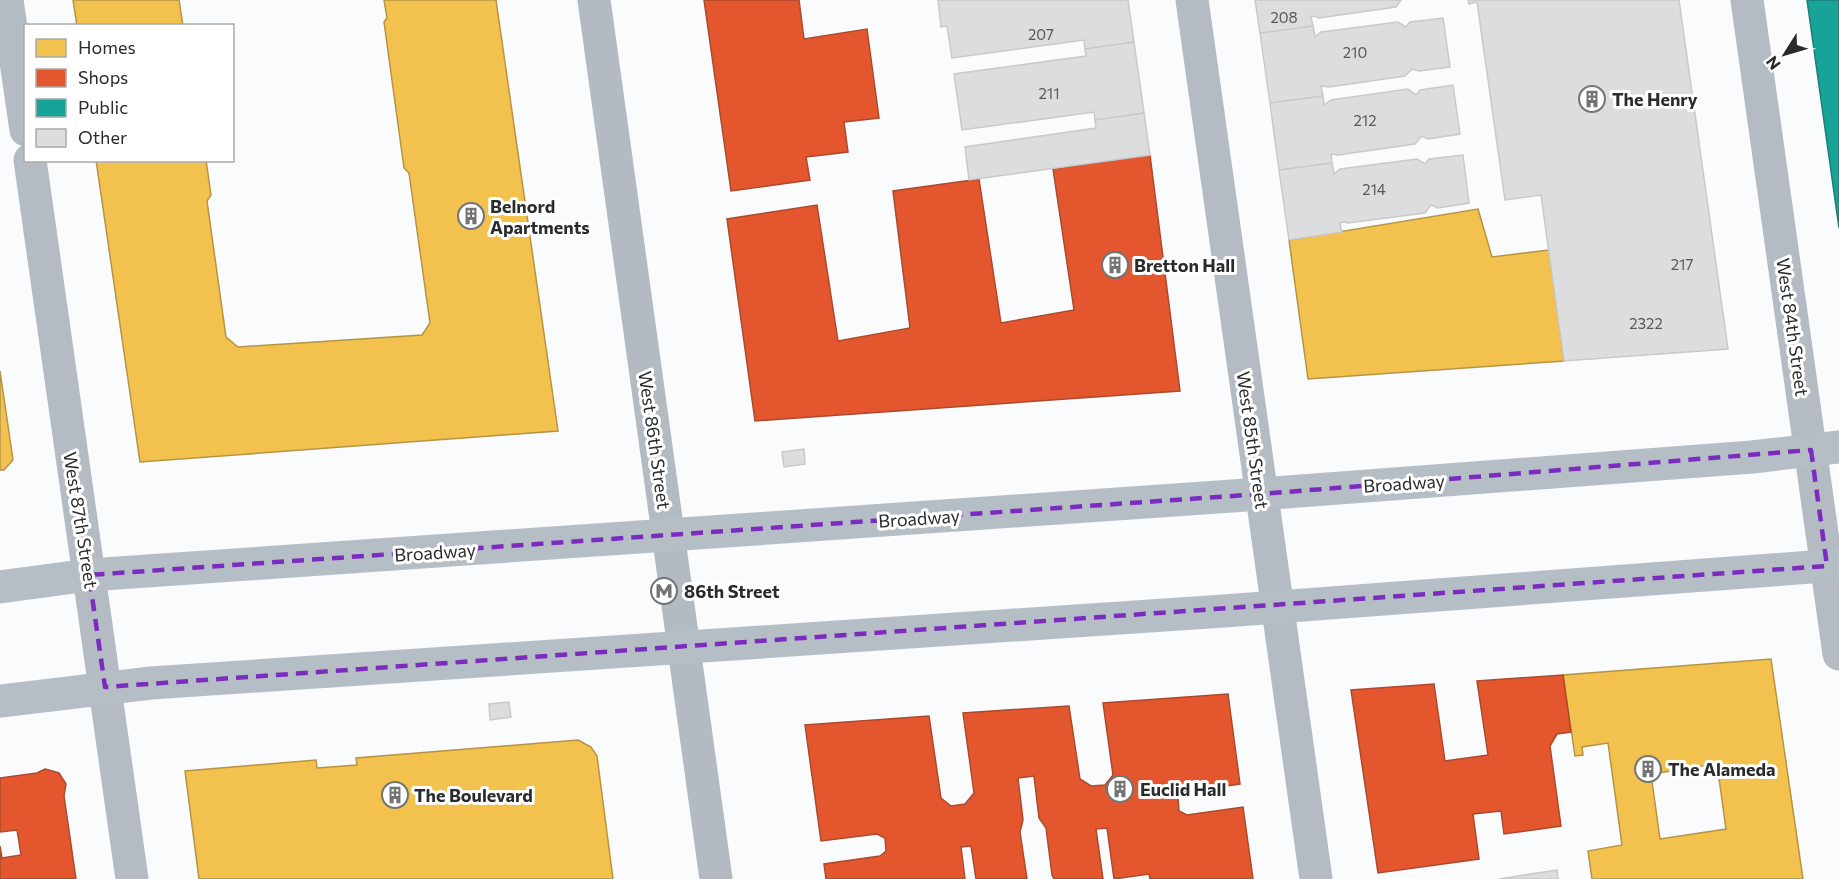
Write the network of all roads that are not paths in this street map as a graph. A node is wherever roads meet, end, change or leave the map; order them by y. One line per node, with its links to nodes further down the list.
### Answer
1 (7, 0): 5 (street)
2 (594, 0): 9 (main road, West 86th Street)
3 (1192, 0): 8 (street, West 85th Street)
4 (1748, 0): 7 (street, West 84th Street)
5 (24, 116)
6 (30, 162): 11 (street, West 87th Street)
7 (1825, 449): 8 (main road, Broadway); 10 (street, West 84th Street)
8 (1262, 494): 9 (main road, Broadway); 13 (street, West 85th Street)
9 (668, 534): 11 (main road, Broadway); 14 (main road, West 86th Street)
10 (1833, 566): 13 (main road); 15 (street, West 84th Street)
11 (89, 575): 12 (main road, Broadway); 16 (street, West 87th Street)
12 (0, 587)
13 (1277, 606): 14 (main road); 20 (street, West 85th Street)
14 (685, 647): 16 (main road); 19 (main road, West 86th Street)
15 (1839, 654)
16 (105, 687): 17 (main road); 18 (street, West 87th Street)
17 (0, 701)
18 (132, 879)
19 (716, 879)
20 (1316, 879)

